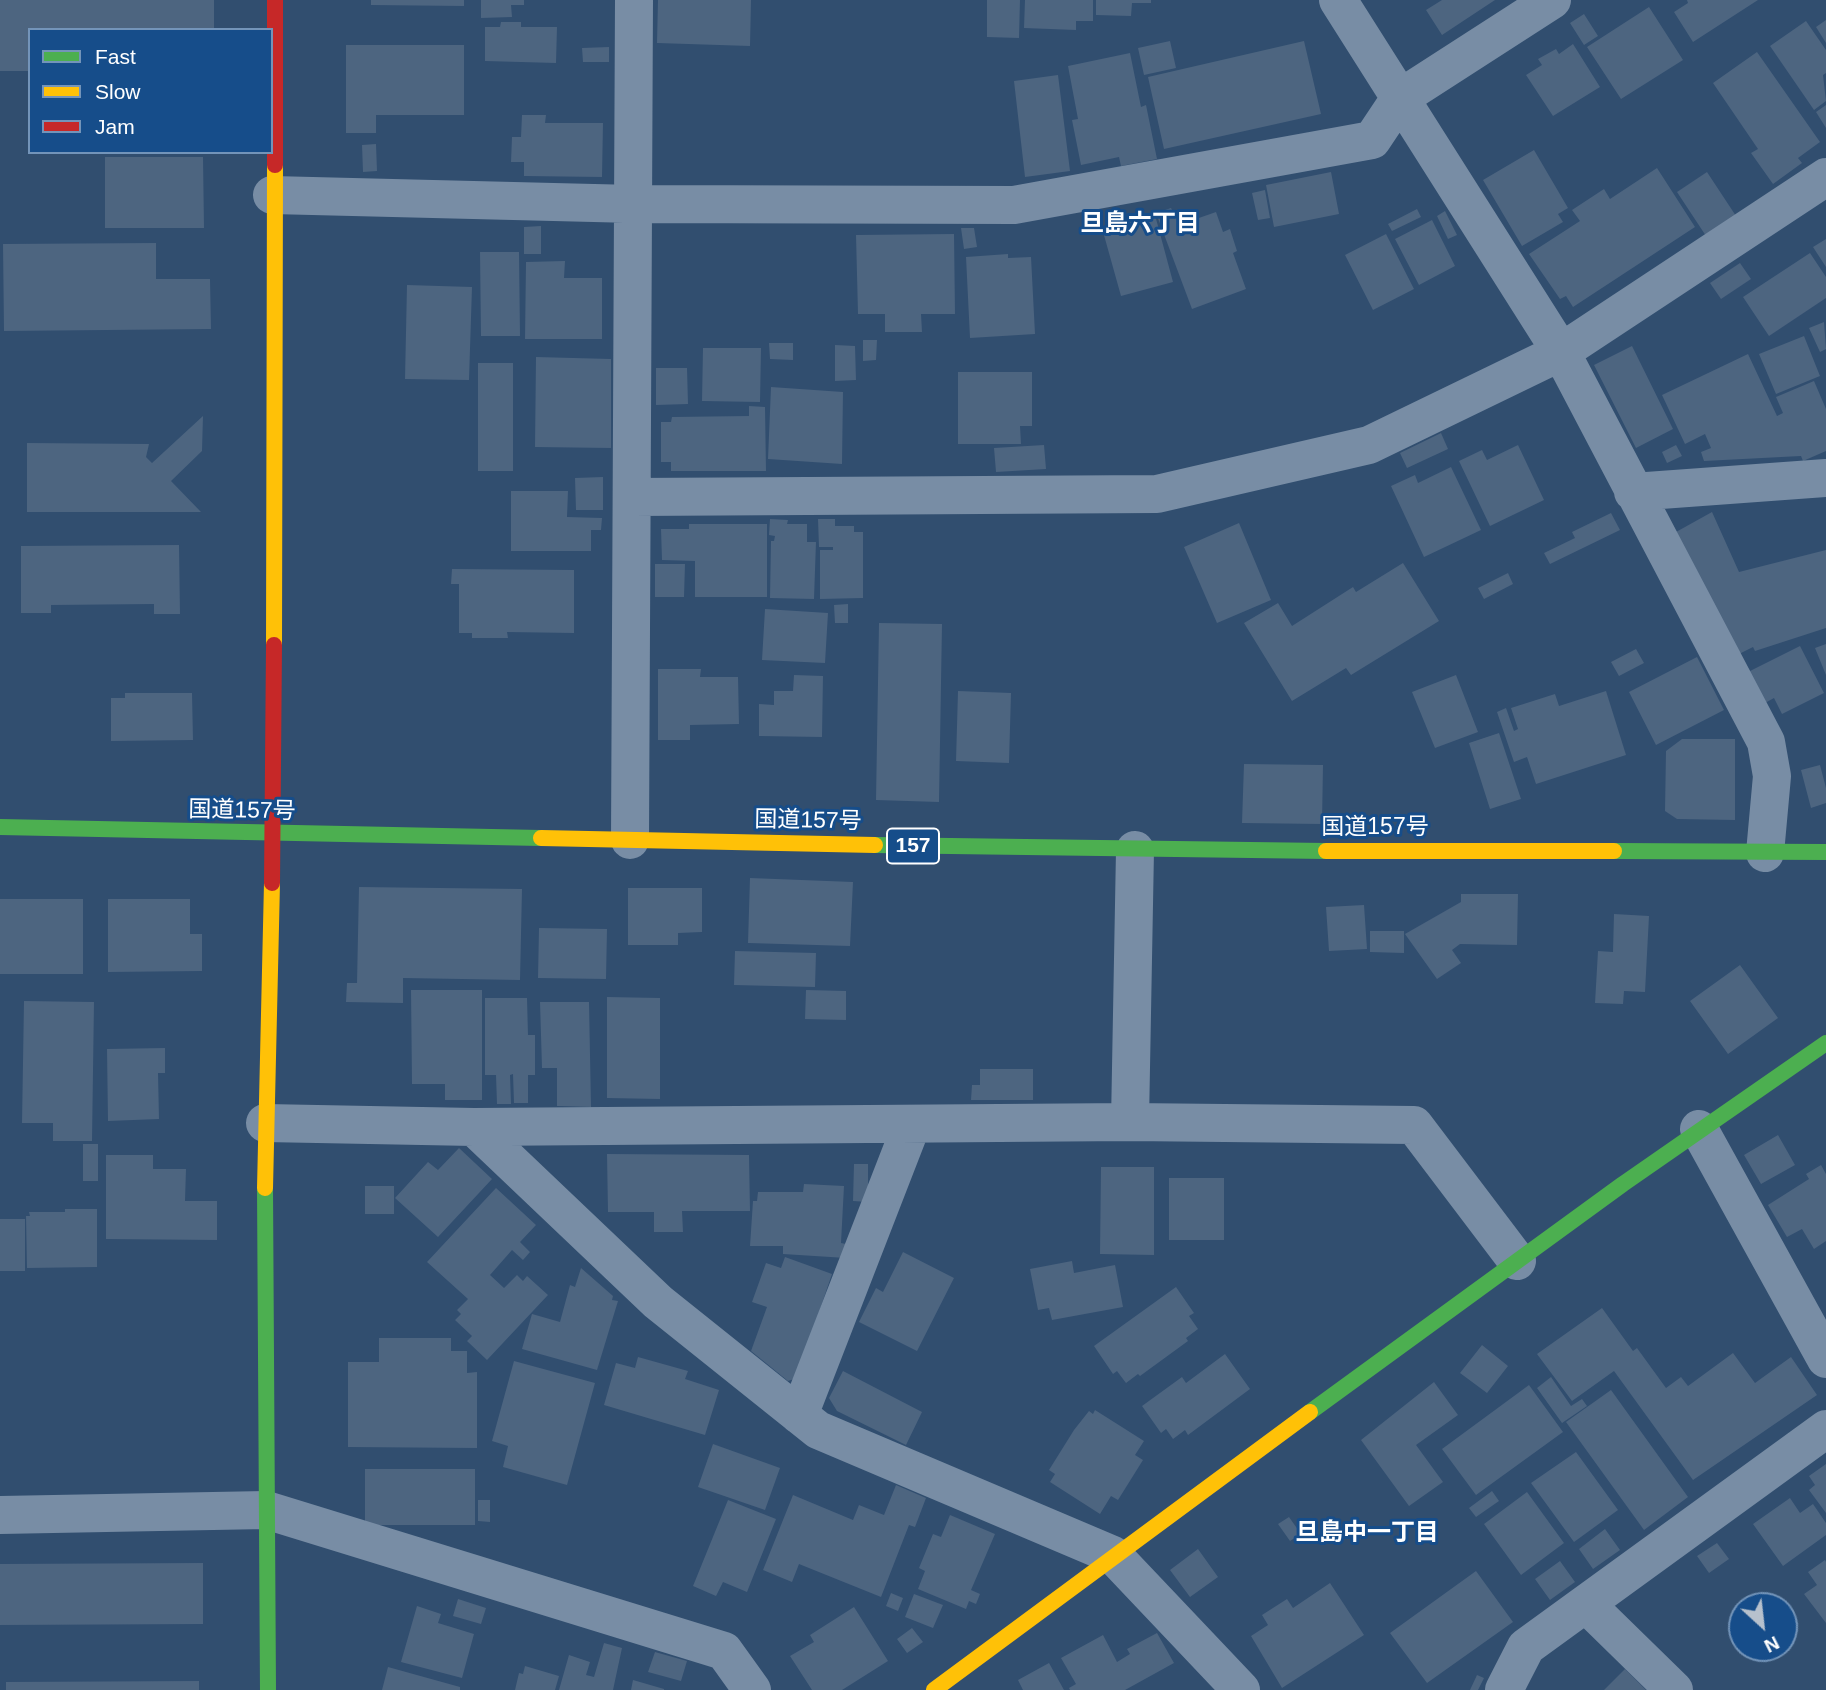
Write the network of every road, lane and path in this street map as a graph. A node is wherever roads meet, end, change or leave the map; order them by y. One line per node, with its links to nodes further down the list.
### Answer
1 (275, 0): 6 (main road)
2 (634, 0): 10 (street)
3 (1338, 0): 5 (street)
4 (1552, 0): 5 (street)
5 (1401, 98): 10 (street); 11 (street)
6 (273, 130)
7 (273, 154): 9 (main road)
8 (1826, 177): 11 (street)
9 (272, 195): 10 (street); 16 (main road)
10 (634, 204): 14 (street)
11 (1560, 352): 13 (street); 14 (street)
12 (1826, 478): 13 (street)
13 (1633, 492): 20 (street)
14 (633, 497): 17 (street)
15 (0, 827): 16 (main road, 国道157号 / 157)
16 (274, 834): 17 (main road, 国道157号 / 157); 23 (main road)
17 (630, 840): 18 (main road, 国道157号 / 157)
18 (1135, 850): 20 (main road, 国道157号 / 157); 22 (street)
19 (1826, 852): 20 (main road, 国道157号 / 157)
20 (1765, 853)
21 (1826, 1043): 26 (main road)
22 (1130, 1122): 24 (street); 27 (street)
23 (265, 1123): 25 (street); 31 (main road)
24 (912, 1124): 25 (street); 29 (street)
25 (474, 1127): 29 (street)
26 (1699, 1129): 27 (main road); 28 (street)
27 (1517, 1261): 33 (main road)
28 (1826, 1359)
29 (799, 1415): 33 (street)
30 (1826, 1429): 34 (street)
31 (265, 1510): 32 (street); 36 (main road); 37 (street)
32 (0, 1515)
33 (1112, 1555): 35 (main road); 38 (street)
34 (1587, 1605): 39 (street); 40 (street)
35 (944, 1687)
36 (268, 1690)
37 (752, 1690)
38 (1241, 1690)
39 (1504, 1690)
40 (1674, 1690)

